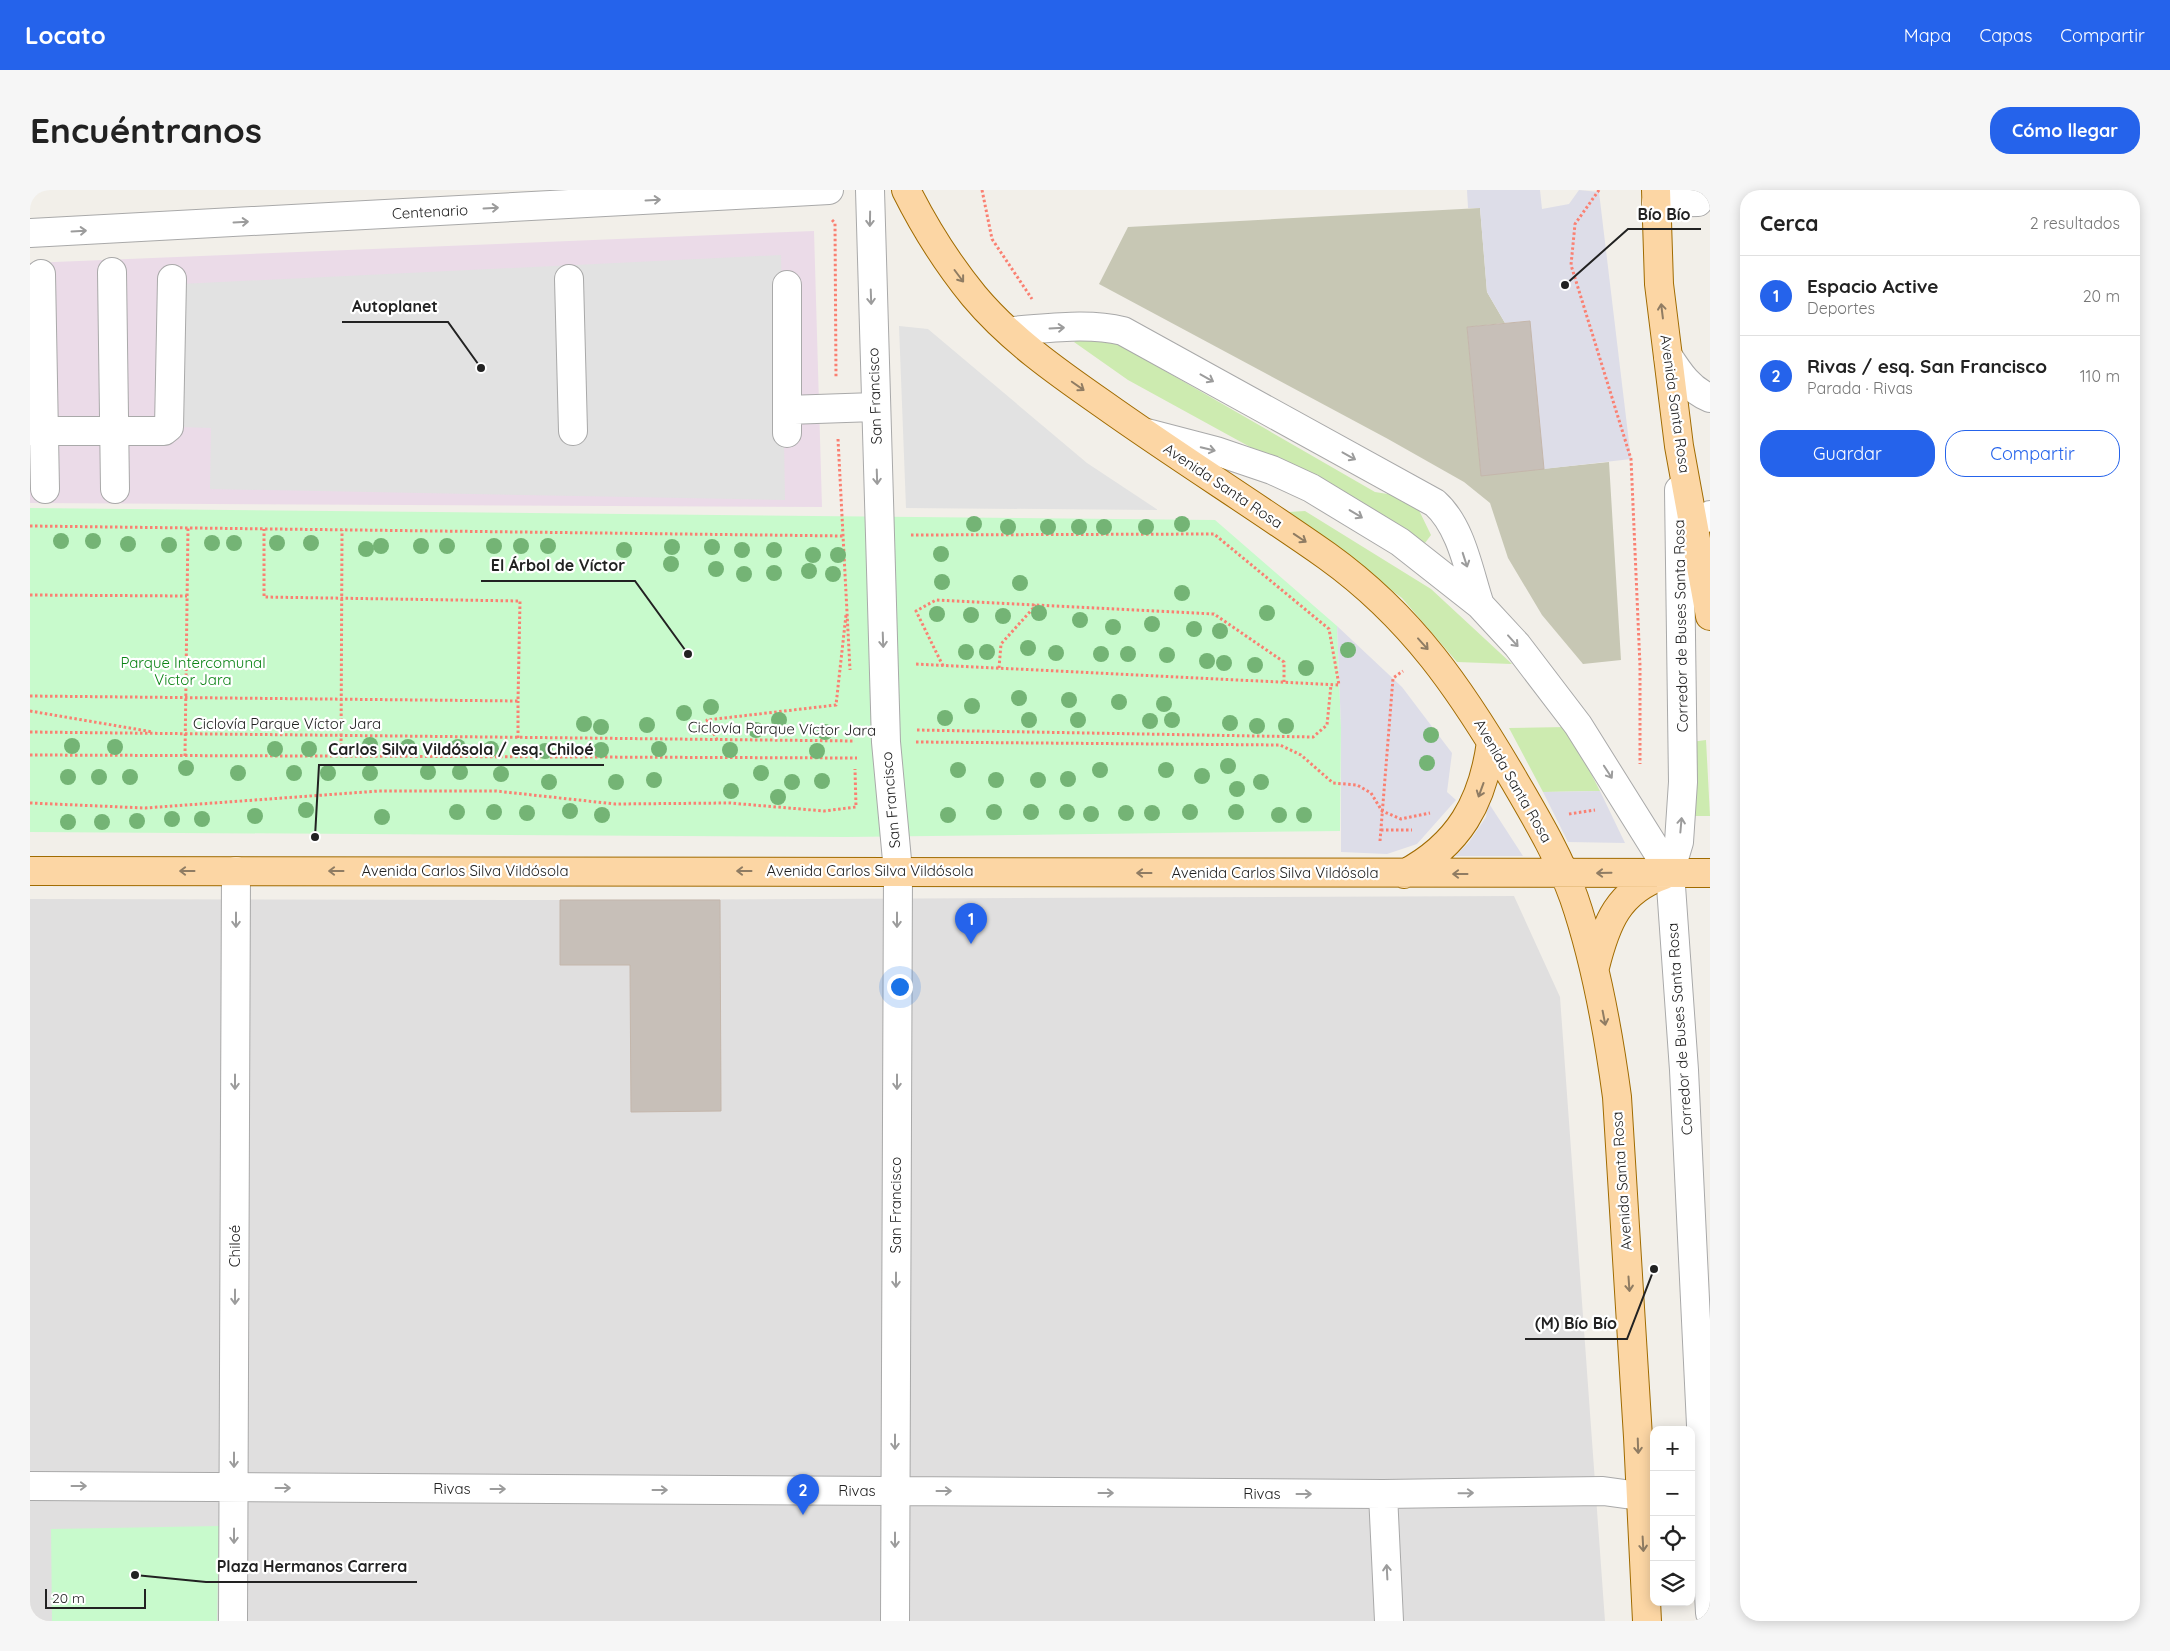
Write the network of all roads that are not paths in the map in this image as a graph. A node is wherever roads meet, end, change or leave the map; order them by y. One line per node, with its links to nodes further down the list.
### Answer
1 (820, 190): 6 (street, Centenario, one-way to 1)
2 (870, 190): 15 (street, San Francisco, one-way to 15)
3 (906, 190): 12 (main road, Avenida Santa Rosa, one-way to 12)
4 (1656, 197): 5 (street); 13 (main road, Avenida Santa Rosa, one-way to 4)
5 (1698, 202)
6 (30, 233)
7 (112, 272): 18 (street)
8 (41, 274): 16 (street)
9 (172, 279): 18 (street)
10 (569, 279): 17 (street)
11 (787, 286): 15 (street)
12 (1008, 331): 19 (main road, Avenida Santa Rosa, one-way to 19); 24 (street, one-way to 24)
13 (1668, 356): 14 (street); 20 (main road, Avenida Santa Rosa)
14 (1710, 398)
15 (875, 407): 29 (street, San Francisco, one-way to 29)
16 (37, 431): 18 (street); 22 (street)
17 (573, 431)
18 (115, 432): 21 (street)
19 (1143, 432): 24 (street, one-way to 24); 26 (main road, Avenida Santa Rosa, one-way to 26)
20 (1679, 446): 23 (main road, Avenida Santa Rosa); 30 (street, Corredor de Buses Santa Rosa, one-way to 20)
21 (115, 489)
22 (45, 490)
23 (1702, 520): 25 (main road, Avenida Santa Rosa)
24 (1480, 605): 30 (street, one-way to 30)
25 (1710, 610)
26 (1492, 742): 32 (main road, one-way to 32); 33 (main road, Avenida Santa Rosa)
27 (30, 871): 28 (main road, Avenida Carlos Silva Vildósola, one-way to 27)
28 (236, 871): 29 (main road, Avenida Carlos Silva Vildósola, one-way to 28); 36 (street, Chiloé, one-way to 36)
29 (898, 871): 32 (main road, Avenida Carlos Silva Vildósola, one-way to 29); 37 (street, San Francisco, one-way to 37)
30 (1670, 872): 31 (main road, Avenida Carlos Silva Vildósola); 33 (main road, Avenida Carlos Silva Vildósola, one-way to 33); 34 (main road); 40 (street, Corredor de Buses Santa Rosa)
31 (1710, 873)
32 (1390, 874): 33 (main road, Avenida Carlos Silva Vildósola, one-way to 32)
33 (1564, 874): 34 (main road, Avenida Santa Rosa)
34 (1594, 970): 39 (main road, Avenida Santa Rosa, one-way to 39)
35 (30, 1486): 36 (street, Rivas, one-way to 36)
36 (234, 1487): 37 (street, Rivas, one-way to 37); 42 (street, Chiloé, one-way to 42)
37 (895, 1491): 38 (street, Rivas, one-way to 38); 43 (street, San Francisco, one-way to 43)
38 (1383, 1494): 39 (street, Rivas, one-way to 39); 44 (street, one-way to 38)
39 (1647, 1497): 45 (main road, Avenida Santa Rosa, one-way to 45)
40 (1702, 1505): 41 (street, Corredor de Buses Santa Rosa)
41 (1710, 1614)
42 (233, 1621)
43 (895, 1621)
44 (1389, 1621)
45 (1647, 1621)

